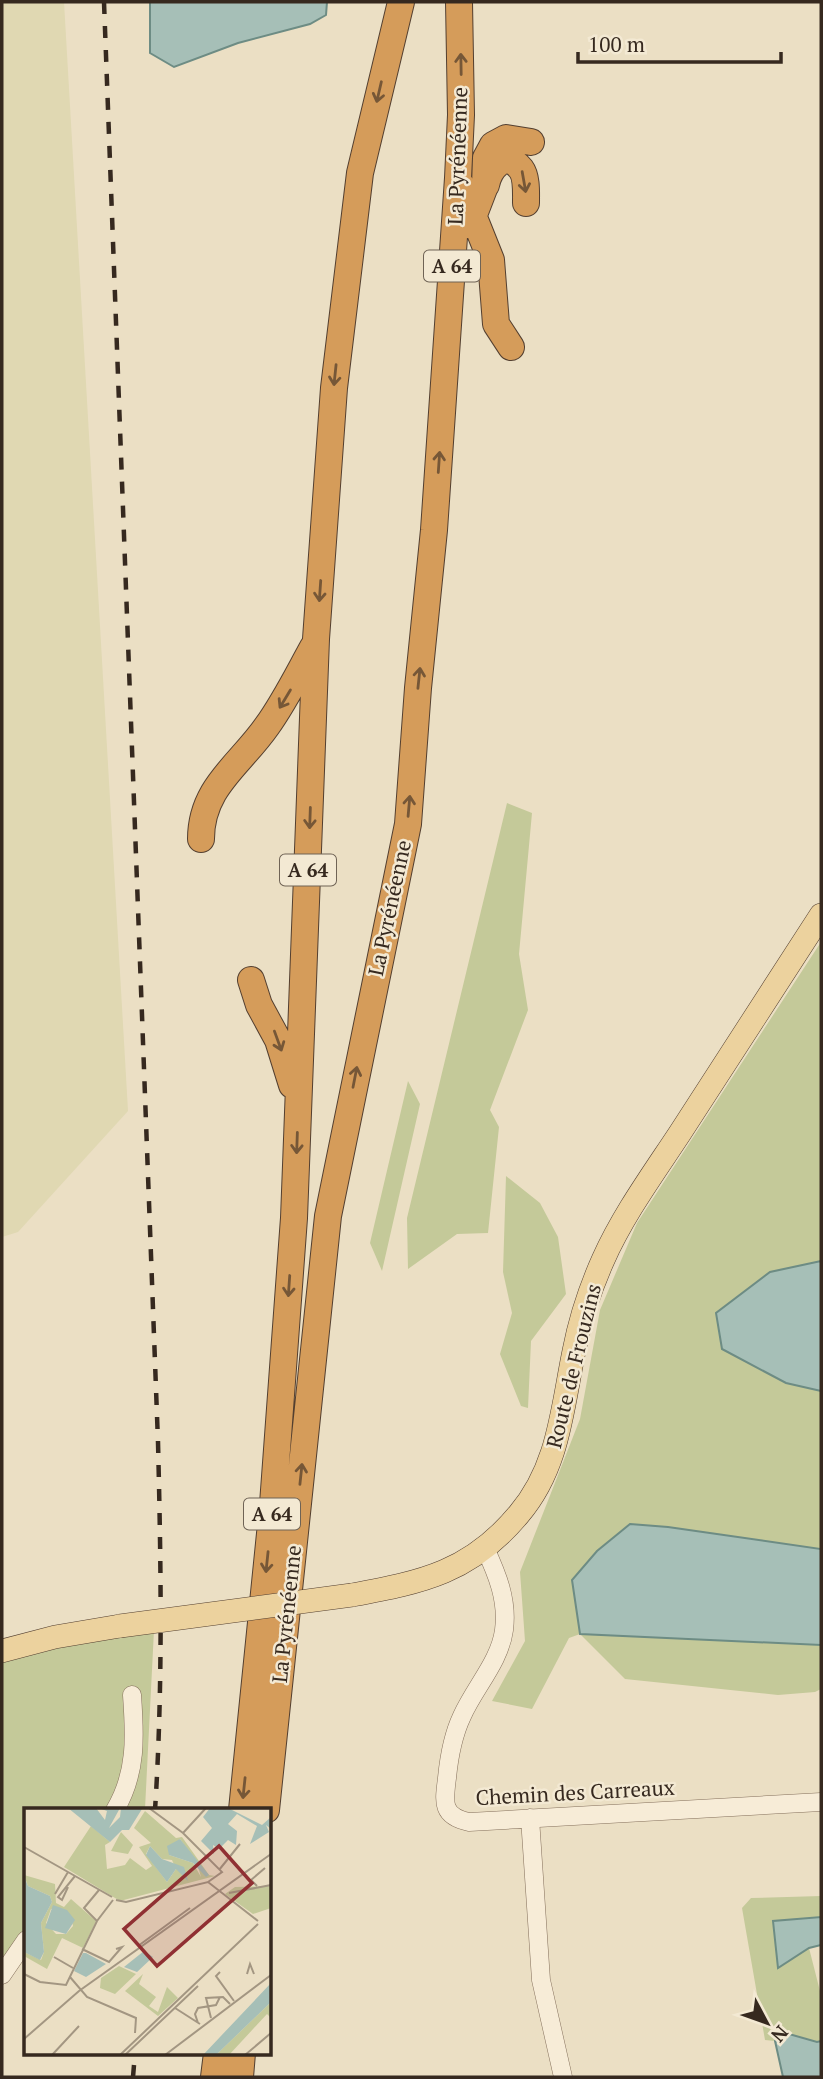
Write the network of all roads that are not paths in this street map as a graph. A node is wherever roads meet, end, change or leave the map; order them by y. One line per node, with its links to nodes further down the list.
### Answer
1 (401, 2): 11 (highway, La Pyrénéenne / A 64, one-way to 11)
2 (459, 2): 4 (highway, La Pyrénéenne / A 64, one-way to 2)
3 (531, 142): 5 (highway)
4 (458, 178): 7 (highway); 9 (highway, La Pyrénéenne / A 64)
5 (485, 186): 6 (highway, one-way to 6); 7 (highway); 8 (highway)
6 (526, 203)
7 (473, 217): 8 (highway); 9 (highway)
8 (491, 260): 10 (highway)
9 (452, 272): 22 (highway, La Pyrénéenne / A 64, one-way to 9)
10 (511, 347)
11 (317, 639): 12 (highway, one-way to 12); 15 (highway, La Pyrénéenne / A 64, one-way to 15)
12 (201, 839)
13 (821, 915): 16 (main road, Route de Frouzins)
14 (251, 980): 15 (highway, one-way to 15)
15 (298, 1104): 21 (highway, La Pyrénéenne / A 64, one-way to 21)
16 (485, 1548): 17 (main road, Route de Frouzins, bridge); 23 (street, Chemin des Carreaux)
17 (2, 1651)
18 (132, 1695): 20 (street)
19 (821, 1802): 23 (street, Chemin des Carreaux)
20 (116, 1808)
21 (242, 1808)
22 (267, 1808)
23 (530, 1818): 30 (street)
24 (24, 1943): 25 (street)
25 (2, 1975)
26 (217, 2054): 28 (highway)
27 (242, 2054): 29 (highway)
28 (215, 2077)
29 (240, 2077)
30 (563, 2077)

